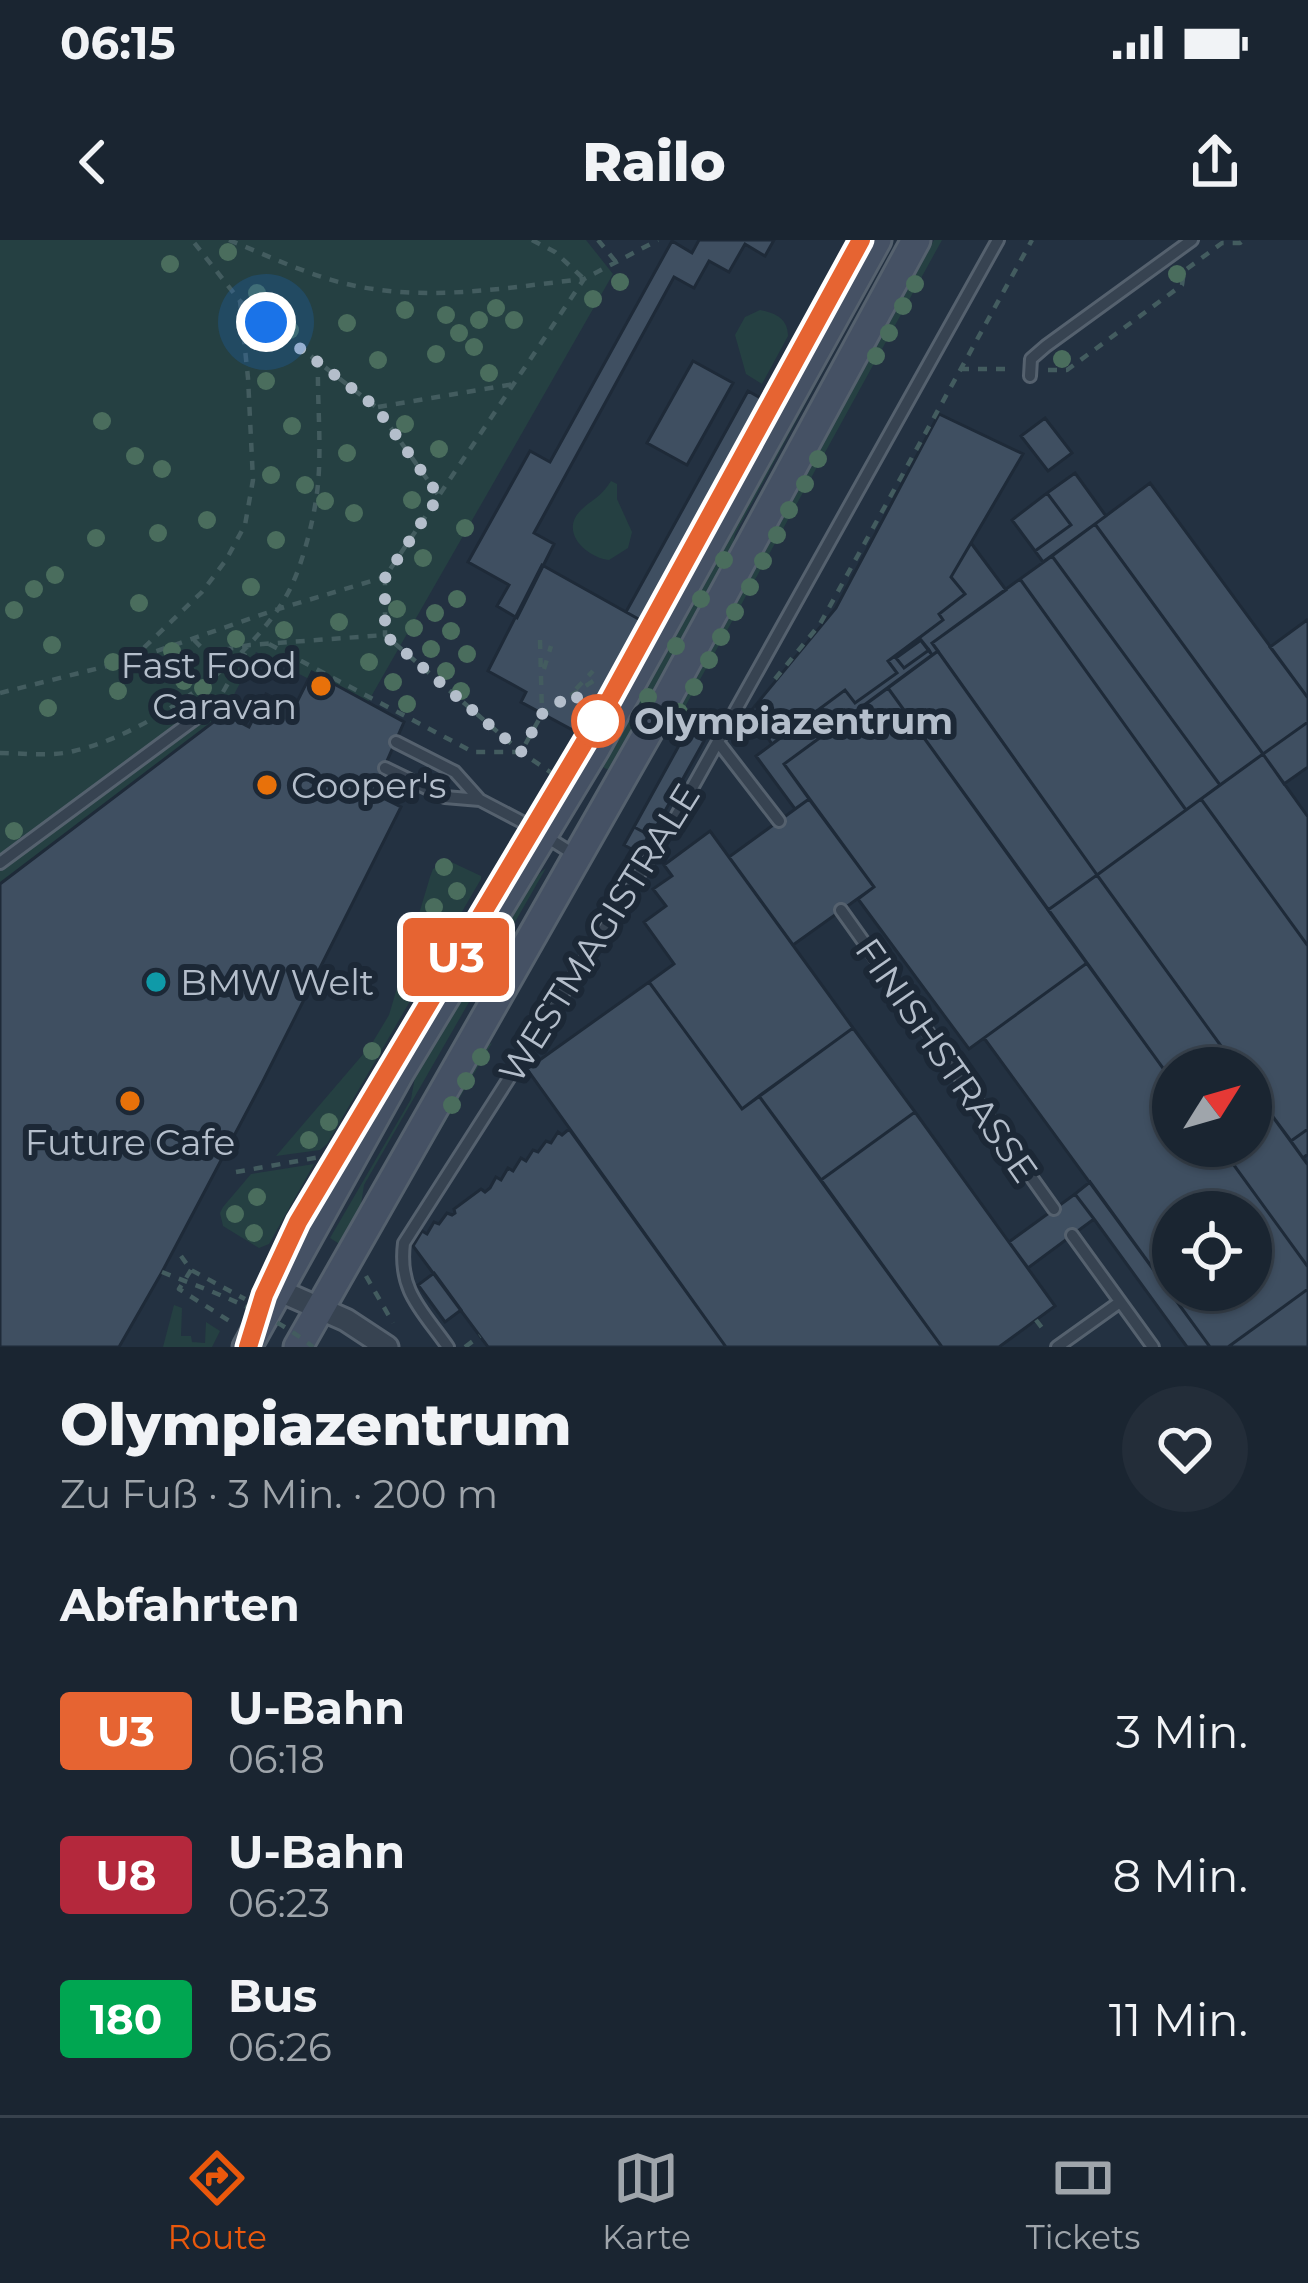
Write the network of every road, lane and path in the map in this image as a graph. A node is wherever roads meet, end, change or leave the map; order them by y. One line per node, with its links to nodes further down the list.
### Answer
1 (192, 240): 16 (path)
2 (229, 240): 14 (path)
3 (532, 240): 14 (path)
4 (598, 240): 12 (path)
5 (658, 240): 12 (path)
6 (877, 240): 13 (main road)
7 (916, 240): 15 (main road)
8 (998, 240): 41 (lane, WESTMAGISTRALE)
9 (1032, 240): 35 (path)
10 (1192, 240): 19 (lane)
11 (1244, 240): 18 (path)
12 (616, 262): 14 (path)
13 (857, 275): 15 (lane); 48 (main road)
14 (584, 279): 20 (path)
15 (888, 290): 49 (main road)
16 (240, 301): 17 (path); 31 (path)
17 (318, 362): 21 (path); 24 (path)
18 (1067, 370)
19 (1030, 376)
20 (514, 384): 21 (path); 22 (path)
21 (376, 407): 22 (path)
22 (439, 496): 23 (path)
23 (385, 578): 24 (path); 25 (path)
24 (275, 610): 26 (path); 29 (path)
25 (385, 635): 28 (path); 42 (path)
26 (193, 638): 29 (path); 31 (path)
27 (540, 640): 34 (path)
28 (268, 644): 29 (path); 42 (path)
29 (250, 645): 38 (path); 43 (path)
30 (551, 646): 34 (path)
31 (131, 660): 36 (path)
32 (593, 671): 37 (path)
33 (602, 676): 37 (path)
34 (542, 677): 39 (path)
35 (774, 680)
36 (0, 693)
37 (573, 693): 39 (path)
38 (215, 704): 50 (lane)
39 (542, 714): 42 (path)
40 (396, 742): 46 (lane)
41 (718, 742): 47 (lane); 68 (lane, WESTMAGISTRALE)
42 (521, 752): 45 (path)
43 (0, 753)
44 (385, 768): 46 (lane)
45 (559, 777)
46 (480, 800): 48 (lane)
47 (779, 821)
48 (544, 836): 49 (lane); 59 (main road)
49 (578, 857): 62 (main road)
50 (0, 863)
51 (842, 910): 54 (lane, FINISHSTRASSE)
52 (332, 1155): 53 (path)
53 (236, 1172)
54 (1054, 1209)
55 (1072, 1235): 61 (lane)
56 (181, 1256): 57 (path)
57 (191, 1270): 60 (path); 63 (path)
58 (162, 1271): 66 (path, bridge)
59 (278, 1290): 62 (street); 63 (main road)
60 (245, 1298)
61 (1120, 1302): 70 (lane); 71 (lane)
62 (319, 1306): 65 (main road); 67 (street)
63 (240, 1335)
64 (479, 1336): 69 (path)
65 (298, 1347)
66 (314, 1347)
67 (387, 1347)
68 (448, 1347)
69 (465, 1347)
70 (1057, 1347)
71 (1153, 1347)

